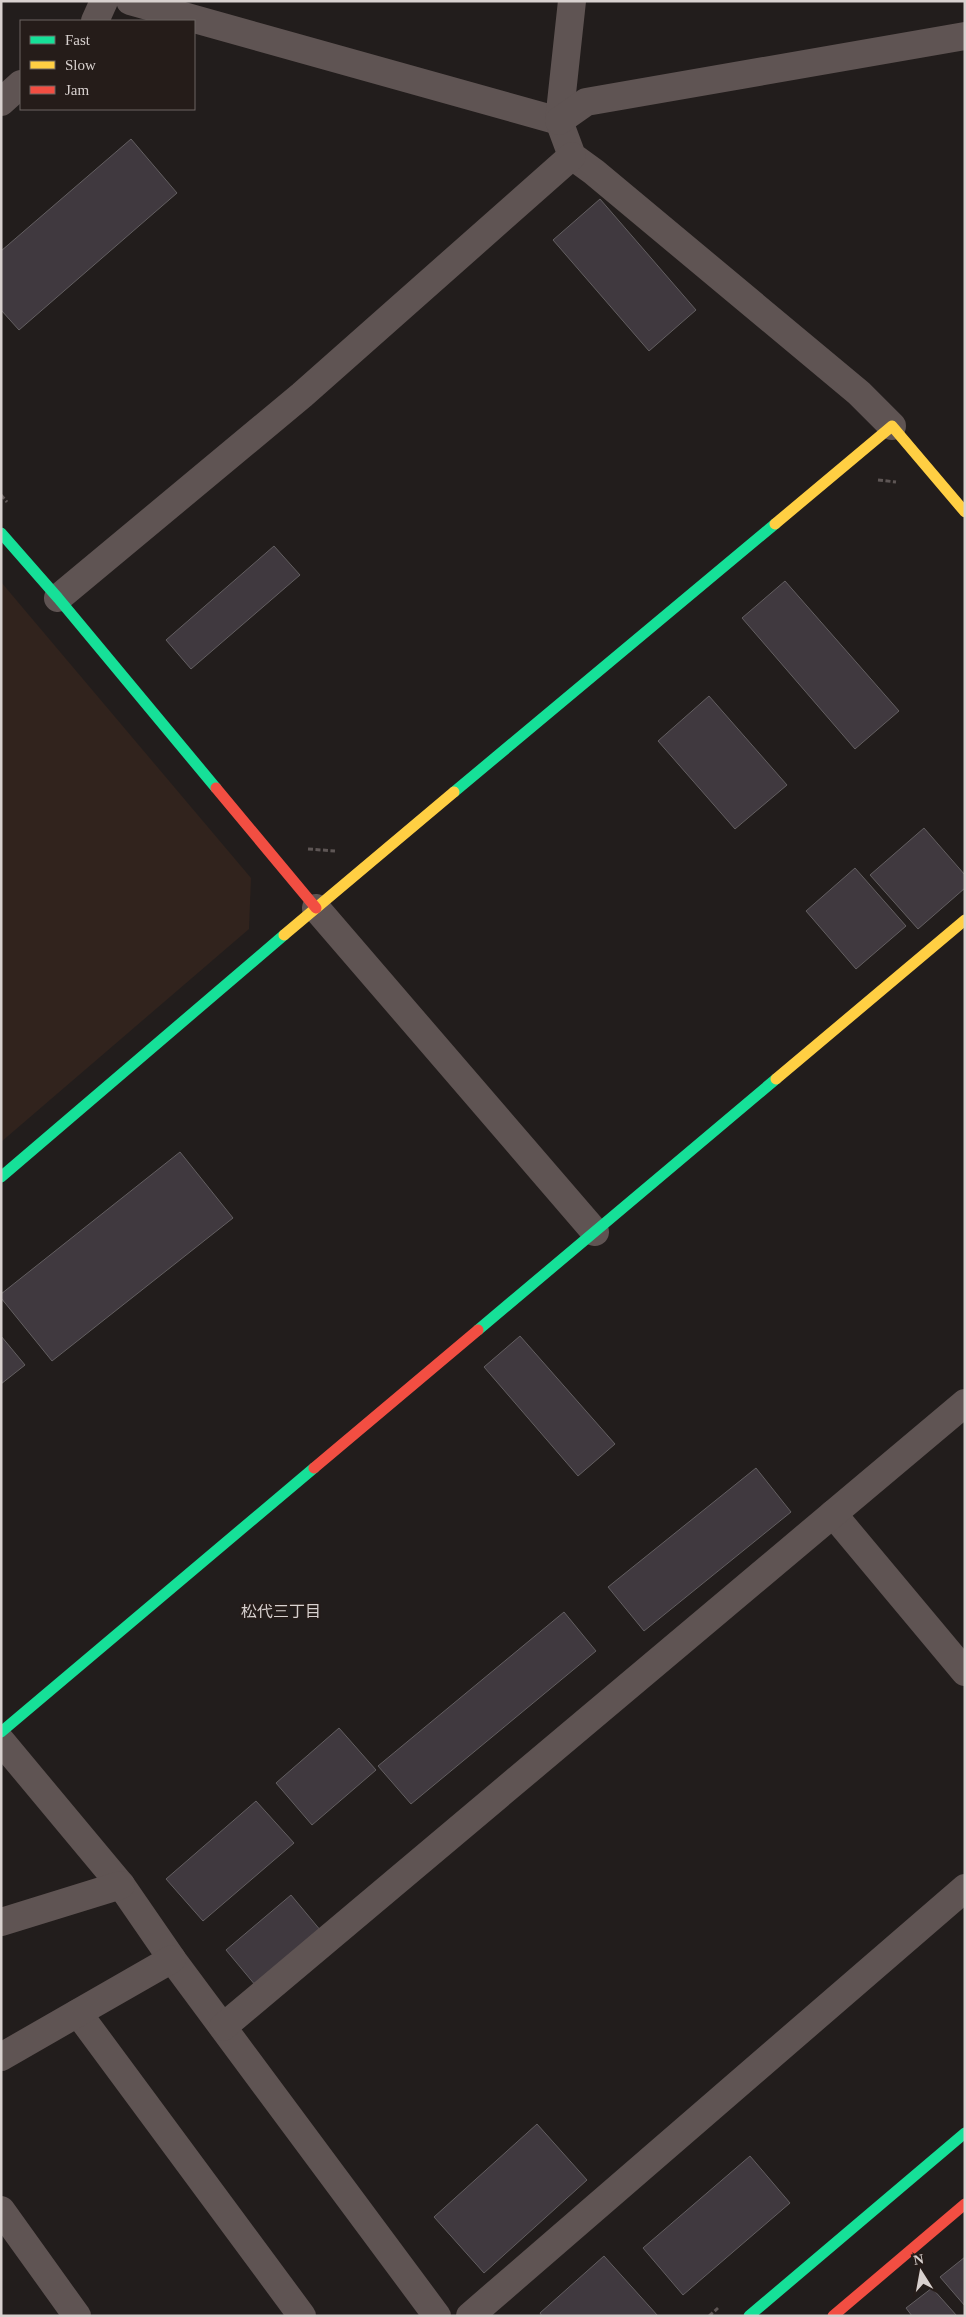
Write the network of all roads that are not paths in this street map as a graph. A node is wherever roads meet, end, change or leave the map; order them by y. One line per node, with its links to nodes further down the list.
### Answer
1 (104, 1): 4 (street)
2 (130, 1): 8 (street)
3 (572, 1): 8 (street)
4 (95, 20)
5 (965, 36): 8 (street)
6 (20, 85): 7 (street)
7 (1, 102)
8 (559, 121): 9 (street)
9 (572, 156): 10 (street); 13 (street)
10 (892, 426): 11 (street); 14 (street)
11 (965, 512)
12 (1, 533): 13 (street)
13 (58, 598): 14 (street)
14 (316, 908): 16 (street); 17 (street)
15 (965, 920): 17 (street)
16 (1, 1177)
17 (595, 1232): 21 (street)
18 (965, 1403): 19 (street)
19 (833, 1514): 20 (street); 28 (street)
20 (965, 1672)
21 (1, 1732)
22 (1, 1741): 23 (street)
23 (121, 1885): 25 (street); 26 (street)
24 (965, 1888): 36 (street)
25 (1, 1922)
26 (172, 1959): 27 (street); 28 (street)
27 (78, 2013): 29 (street); 34 (street)
28 (223, 2027): 35 (street)
29 (1, 2057)
30 (965, 2133): 37 (street)
31 (965, 2204): 38 (street)
32 (1, 2210): 33 (street)
33 (77, 2316)
34 (302, 2316)
35 (437, 2316)
36 (470, 2316)
37 (749, 2316)
38 (833, 2316)

